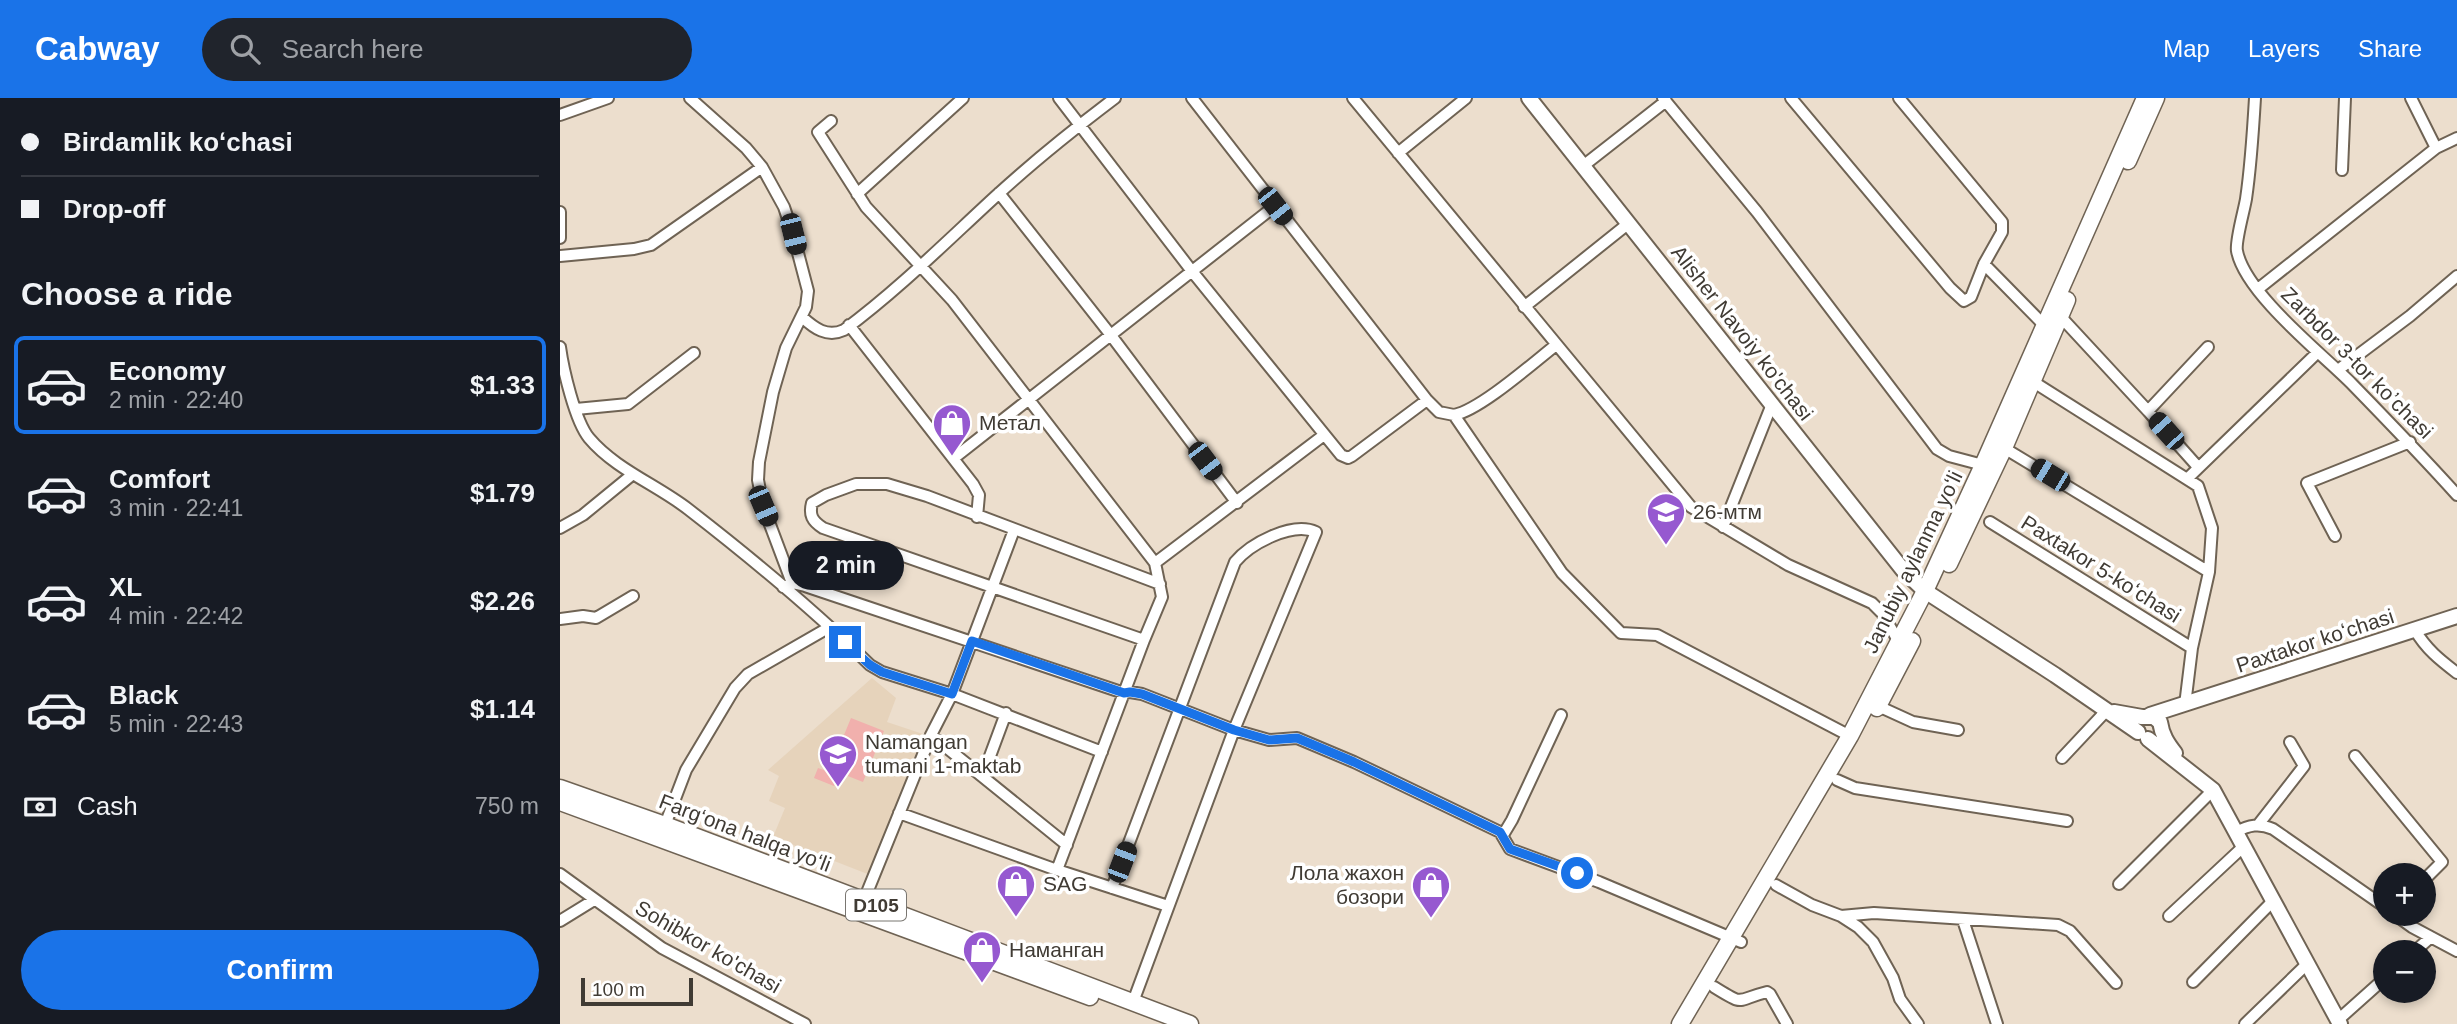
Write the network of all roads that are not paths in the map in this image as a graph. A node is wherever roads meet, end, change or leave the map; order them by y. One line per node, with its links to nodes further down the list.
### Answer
1 (608, 98): 19 (street)
2 (691, 98): 26 (street)
3 (962, 98): 18 (street)
4 (1059, 98): 21 (street)
5 (1115, 98): 21 (street)
6 (1192, 98): 30 (street)
7 (1353, 98): 24 (street)
8 (1466, 98): 24 (street)
9 (1529, 98): 25 (main road, Alisher Navoiy ko'chasi)
10 (1791, 98): 35 (street)
11 (1899, 98): 35 (street)
12 (2145, 98): 44 (highway, Janubiy aylanma yoʻli)
13 (2156, 98): 41 (highway, Janubiy aylanma yoʻli)
14 (2255, 98): 39 (street, Zarbdor 3-tor koʼchasi)
15 (2345, 98): 27 (street)
16 (2411, 98): 23 (street)
17 (1665, 100): 25 (street); 63 (street)
18 (949, 102): 29 (street)
19 (560, 115)
20 (831, 121): 29 (street)
21 (1080, 124): 28 (street); 37 (street)
22 (2457, 138): 23 (street, Zarbdor 3-tor koʼchasi)
23 (2436, 148): 39 (street, Zarbdor 3-tor koʼchasi)
24 (1398, 153): 40 (street)
25 (1583, 166): 32 (main road, Alisher Navoiy ko'chasi)
26 (762, 167): 34 (street); 42 (street)
27 (2342, 170)
28 (999, 193): 36 (street); 45 (street)
29 (857, 194): 36 (street)
30 (1275, 206): 37 (street); 54 (street)
31 (560, 212): 33 (street)
32 (1629, 223): 40 (street); 55 (main road, Alisher Navoiy ko'chasi)
33 (560, 238)
34 (560, 256)
35 (1984, 264): 44 (street)
36 (921, 265): 43 (street); 53 (street)
37 (1191, 270): 45 (street); 59 (street)
38 (2456, 280): 51 (street)
39 (2258, 289): 50 (street, Zarbdor 3-tor koʼchasi)
40 (1524, 307): 46 (street)
41 (2060, 316): 52 (highway, Janubiy aylanma yoʻli); 57 (street)
42 (802, 317): 43 (street); 78 (street)
43 (849, 325): 62 (street)
44 (2044, 325): 63 (highway, Janubiy aylanma yoʻli)
45 (1110, 334): 53 (street); 68 (street)
46 (1556, 345): 58 (street); 71 (street)
47 (560, 347): 56 (street)
48 (2208, 347): 57 (street)
49 (694, 353): 56 (street)
50 (2317, 353): 51 (street, Zarbdor 3-tor koʼchasi); 64 (street)
51 (2338, 370): 60 (street, Zarbdor 3-tor koʼchasi)
52 (2032, 381): 61 (highway, Janubiy aylanma yoʻli); 66 (street)
53 (1027, 399): 62 (street); 75 (street)
54 (1427, 400): 58 (street); 59 (street)
55 (1772, 404): 71 (street); 80 (main road, Alisher Navoiy ko'chasi)
56 (576, 409): 65 (street)
57 (2148, 411): 64 (street)
58 (1454, 415): 103 (street)
59 (1324, 435): 68 (street)
60 (2410, 442): 67 (street, Zarbdor 3-tor koʼchasi); 74 (street)
61 (2004, 448): 76 (street); 80 (highway, Janubiy aylanma yoʻli)
62 (954, 458): 69 (street)
63 (1983, 466): 80 (highway, Janubiy aylanma yoʻli)
64 (2198, 467): 66 (street)
65 (634, 474): 72 (street); 78 (street)
66 (2188, 478): 76 (street)
67 (2457, 495)
68 (1237, 503): 75 (street)
69 (977, 517): 73 (street); 79 (street)
70 (1990, 522): 89 (street, Paxtakor 5-koʻchasi)
71 (1723, 527): 88 (street)
72 (560, 528)
73 (1014, 530): 77 (street); 79 (street)
74 (2335, 536)
75 (1154, 563): 77 (street)
76 (2209, 572): 89 (street)
77 (1160, 584): 86 (street)
78 (788, 585): 84 (street); 87 (street)
79 (993, 586): 86 (street); 87 (street)
80 (1929, 594): 88 (highway, Janubiy aylanma yoʻli); 94 (highway, Janubiy aylanma yoʻli); 96 (main road, Alisher Navoiy ko'chasi)
81 (633, 596): 83 (street)
82 (2457, 616): 85 (main road, Paxtakor koʻchasi)
83 (560, 619)
84 (828, 628): 92 (street); 115 (street)
85 (2415, 630): 90 (street); 93 (main road, Paxtakor koʻchasi)
86 (1144, 640): 91 (street)
87 (972, 641): 91 (street); 92 (street)
88 (1899, 642): 103 (highway, Janubiy aylanma yoʻli)
89 (2192, 648): 93 (street)
90 (2457, 673)
91 (1124, 693): 95 (street); 105 (street)
92 (952, 694): 97 (street); 102 (street)
93 (2185, 705): 99 (main road, Paxtakor koʻchasi)
94 (1878, 706): 101 (street); 109 (highway, Janubiy aylanma yoʻli)
95 (1180, 708): 100 (street); 100 (street); 126 (street)
96 (2107, 710): 99 (main road); 107 (street)
97 (1006, 713): 105 (street); 108 (street)
98 (1560, 715): 118 (street)
99 (2150, 726): 111 (main road)
100 (1234, 730): 118 (street); 131 (street)
101 (1958, 730)
102 (931, 735): 108 (street); 113 (street)
103 (1850, 736): 138 (highway, Janubiy aylanma yoʻli)
104 (2290, 743): 116 (street)
105 (1102, 752): 119 (street)
106 (2355, 756): 121 (street)
107 (2062, 758)
108 (983, 775): 119 (street)
109 (1837, 780): 114 (street); 125 (highway, Janubiy aylanma yoʻli)
110 (560, 788): 115 (highway, Farg‘ona halqa yo‘li / D105)
111 (2213, 790): 117 (main road); 124 (street)
112 (560, 802): 149 (highway, Farg‘ona halqa yo‘li / D105)
113 (899, 813): 122 (street); 128 (street)
114 (2067, 821)
115 (665, 825): 128 (highway, Farg‘ona halqa yo‘li / D105)
116 (2258, 825): 117 (street); 129 (street)
117 (2236, 832): 120 (main road)
118 (1503, 835): 138 (street)
119 (1067, 845): 122 (street)
120 (2243, 847): 130 (main road); 133 (street)
121 (2436, 868)
122 (1057, 870): 126 (street)
123 (560, 874): 127 (street, Sohibkor ko'chasi)
124 (2119, 884)
125 (1776, 885): 132 (street); 138 (highway, Janubiy aylanma yoʻli)
126 (1112, 888): 131 (street)
127 (594, 900): 135 (street); 148 (street, Sohibkor ko'chasi)
128 (864, 900): 146 (highway, Farg‘ona halqa yo‘li / D105)
129 (2373, 900)
130 (2273, 901): 141 (main road); 142 (street)
131 (1168, 906): 146 (street)
132 (1840, 916): 134 (street); 154 (street)
133 (2169, 916)
134 (1963, 920): 143 (street); 155 (street)
135 (560, 921)
136 (2413, 926): 137 (street)
137 (2431, 937): 139 (street); 140 (street)
138 (1737, 940): 144 (highway, Janubiy aylanma yoʻli); 151 (highway, Janubiy aylanma yoʻli)
139 (2428, 940)
140 (2457, 951)
141 (2307, 964): 147 (main road); 156 (street)
142 (2193, 982)
143 (2116, 983)
144 (1714, 988): 152 (highway, Janubiy aylanma yoʻli); 153 (street)
145 (2373, 989): 147 (street)
146 (1133, 1002): 150 (highway, Farg‘ona halqa yo‘li / D105)
147 (2339, 1022)
148 (805, 1024)
149 (1163, 1024)
150 (1190, 1024)
151 (1680, 1024)
152 (1692, 1024)
153 (1787, 1024)
154 (1918, 1024)
155 (1997, 1024)
156 (2245, 1024)

